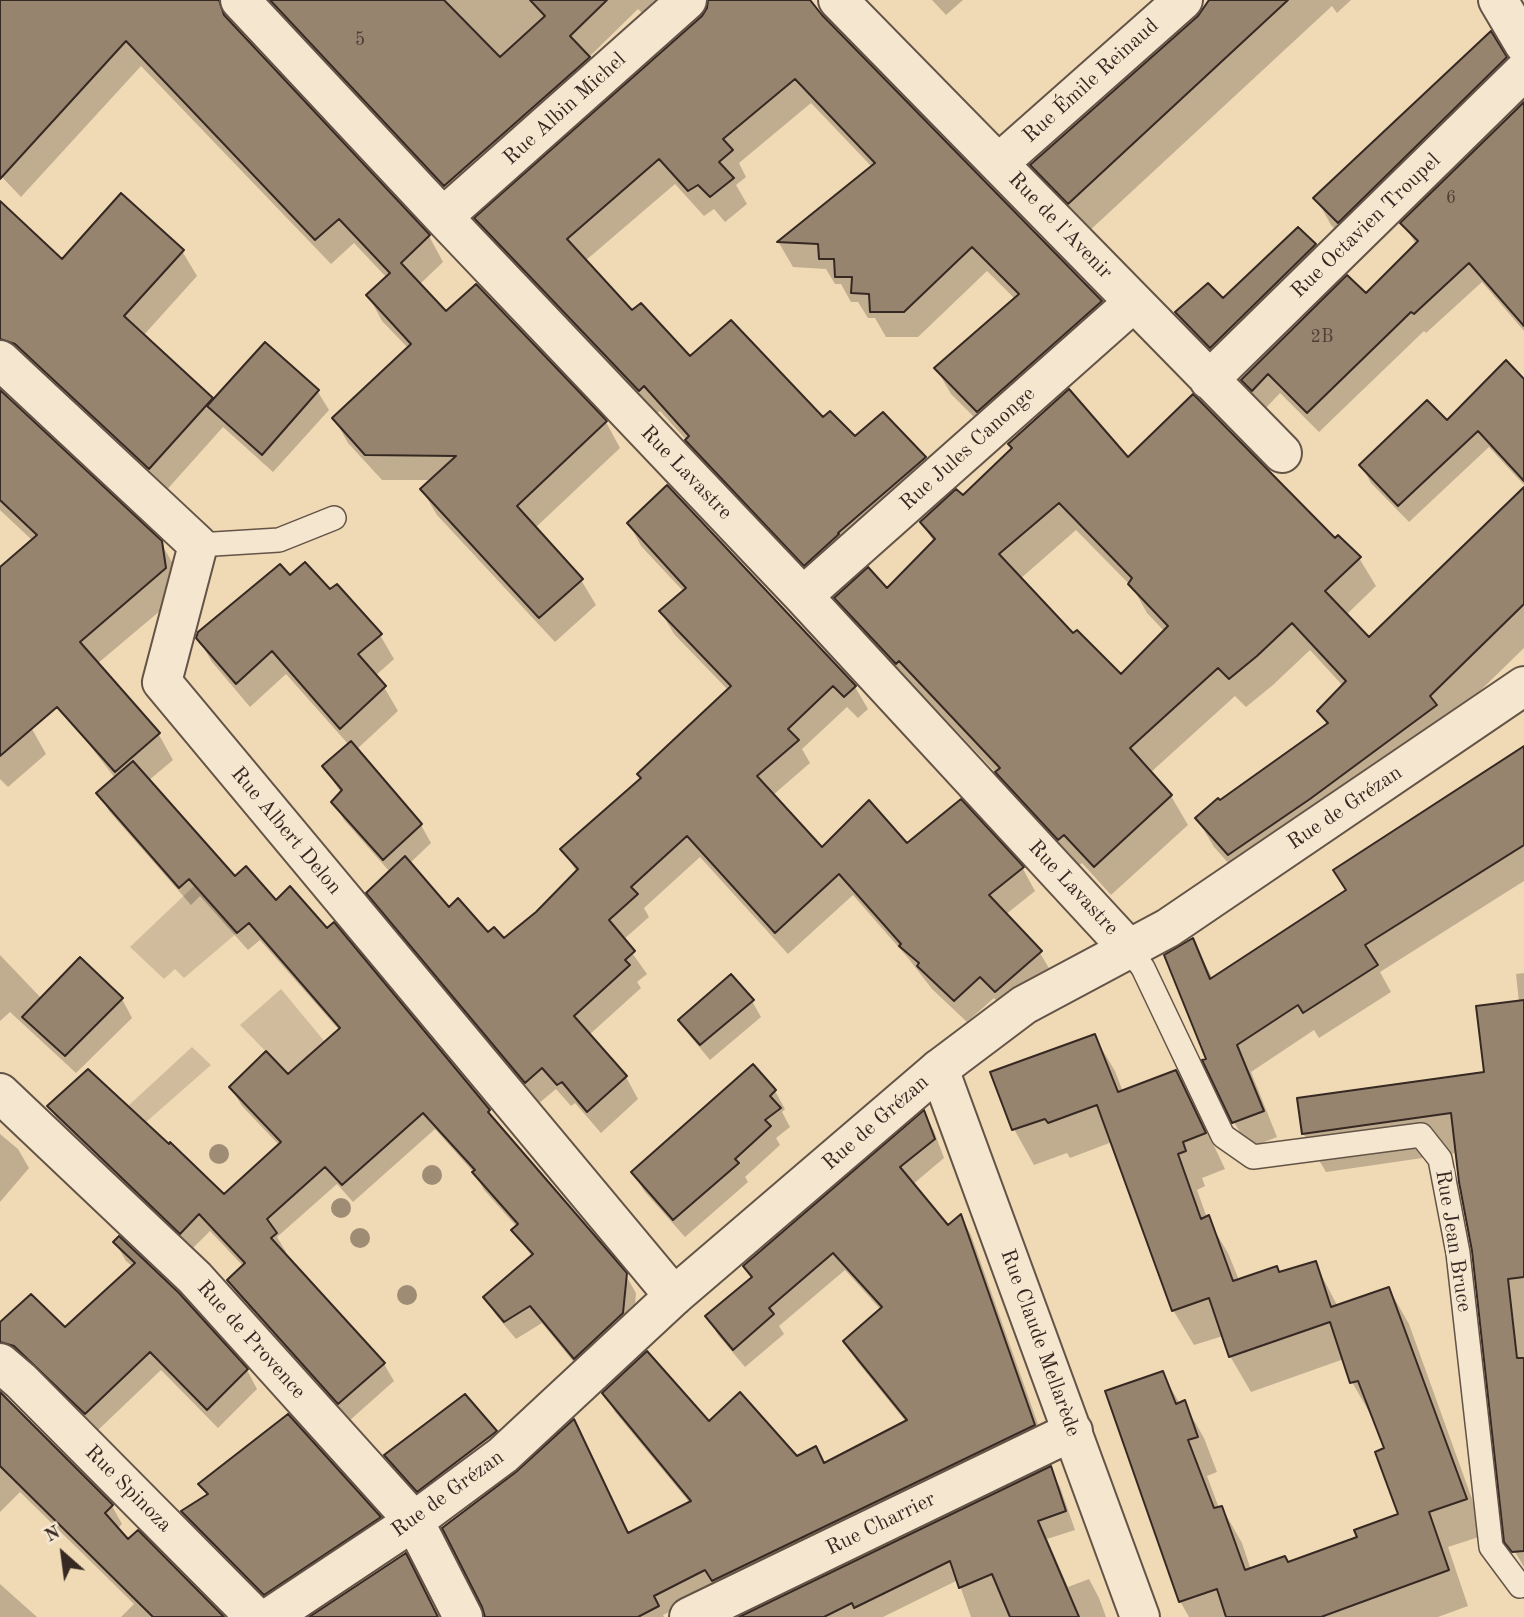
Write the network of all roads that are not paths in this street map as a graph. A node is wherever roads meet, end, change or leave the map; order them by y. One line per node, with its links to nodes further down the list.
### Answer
1 (240, 0): 9 (street, Rue Lavastre)
2 (687, 0): 9 (street, Rue Albin Michel)
3 (838, 0): 8 (street, Rue de l'Avenir)
4 (1182, 0): 8 (street, Rue Émile Reinaud)
5 (1498, 0): 6 (street)
6 (1524, 44)
7 (1524, 71): 12 (street, Rue Octavien Troupel)
8 (999, 163): 10 (street, Rue de l'Avenir)
9 (443, 217): 16 (street, Rue Lavastre)
10 (1134, 302): 12 (street, Rue de l'Avenir); 16 (street, Rue Jules Canonge)
11 (0, 360): 15 (street)
12 (1209, 380): 13 (street, Rue de l'Avenir)
13 (1282, 453)
14 (334, 518): 15 (lane)
15 (198, 545): 21 (street, Rue Albert Delon)
16 (803, 596): 18 (street, Rue Lavastre)
17 (1524, 686): 18 (street, Rue de Grézan)
18 (1129, 949): 19 (street, Rue de Grézan); 25 (lane, Rue Jean Bruce)
19 (939, 1069): 21 (street, Rue de Grézan); 23 (street, Rue Claude Mellarède)
20 (0, 1093): 24 (street, Rue de Provence)
21 (674, 1296): 24 (street, Rue de Grézan)
22 (0, 1363): 27 (street, Rue Spinoza)
23 (1073, 1431): 26 (street, Rue Claude Mellarède); 30 (street, Rue Charrier)
24 (414, 1521): 28 (street, Rue de Grézan); 29 (street, Rue de Provence)
25 (1524, 1586)
26 (1131, 1614)
27 (255, 1617)
28 (270, 1617)
29 (463, 1617)
30 (689, 1617)

